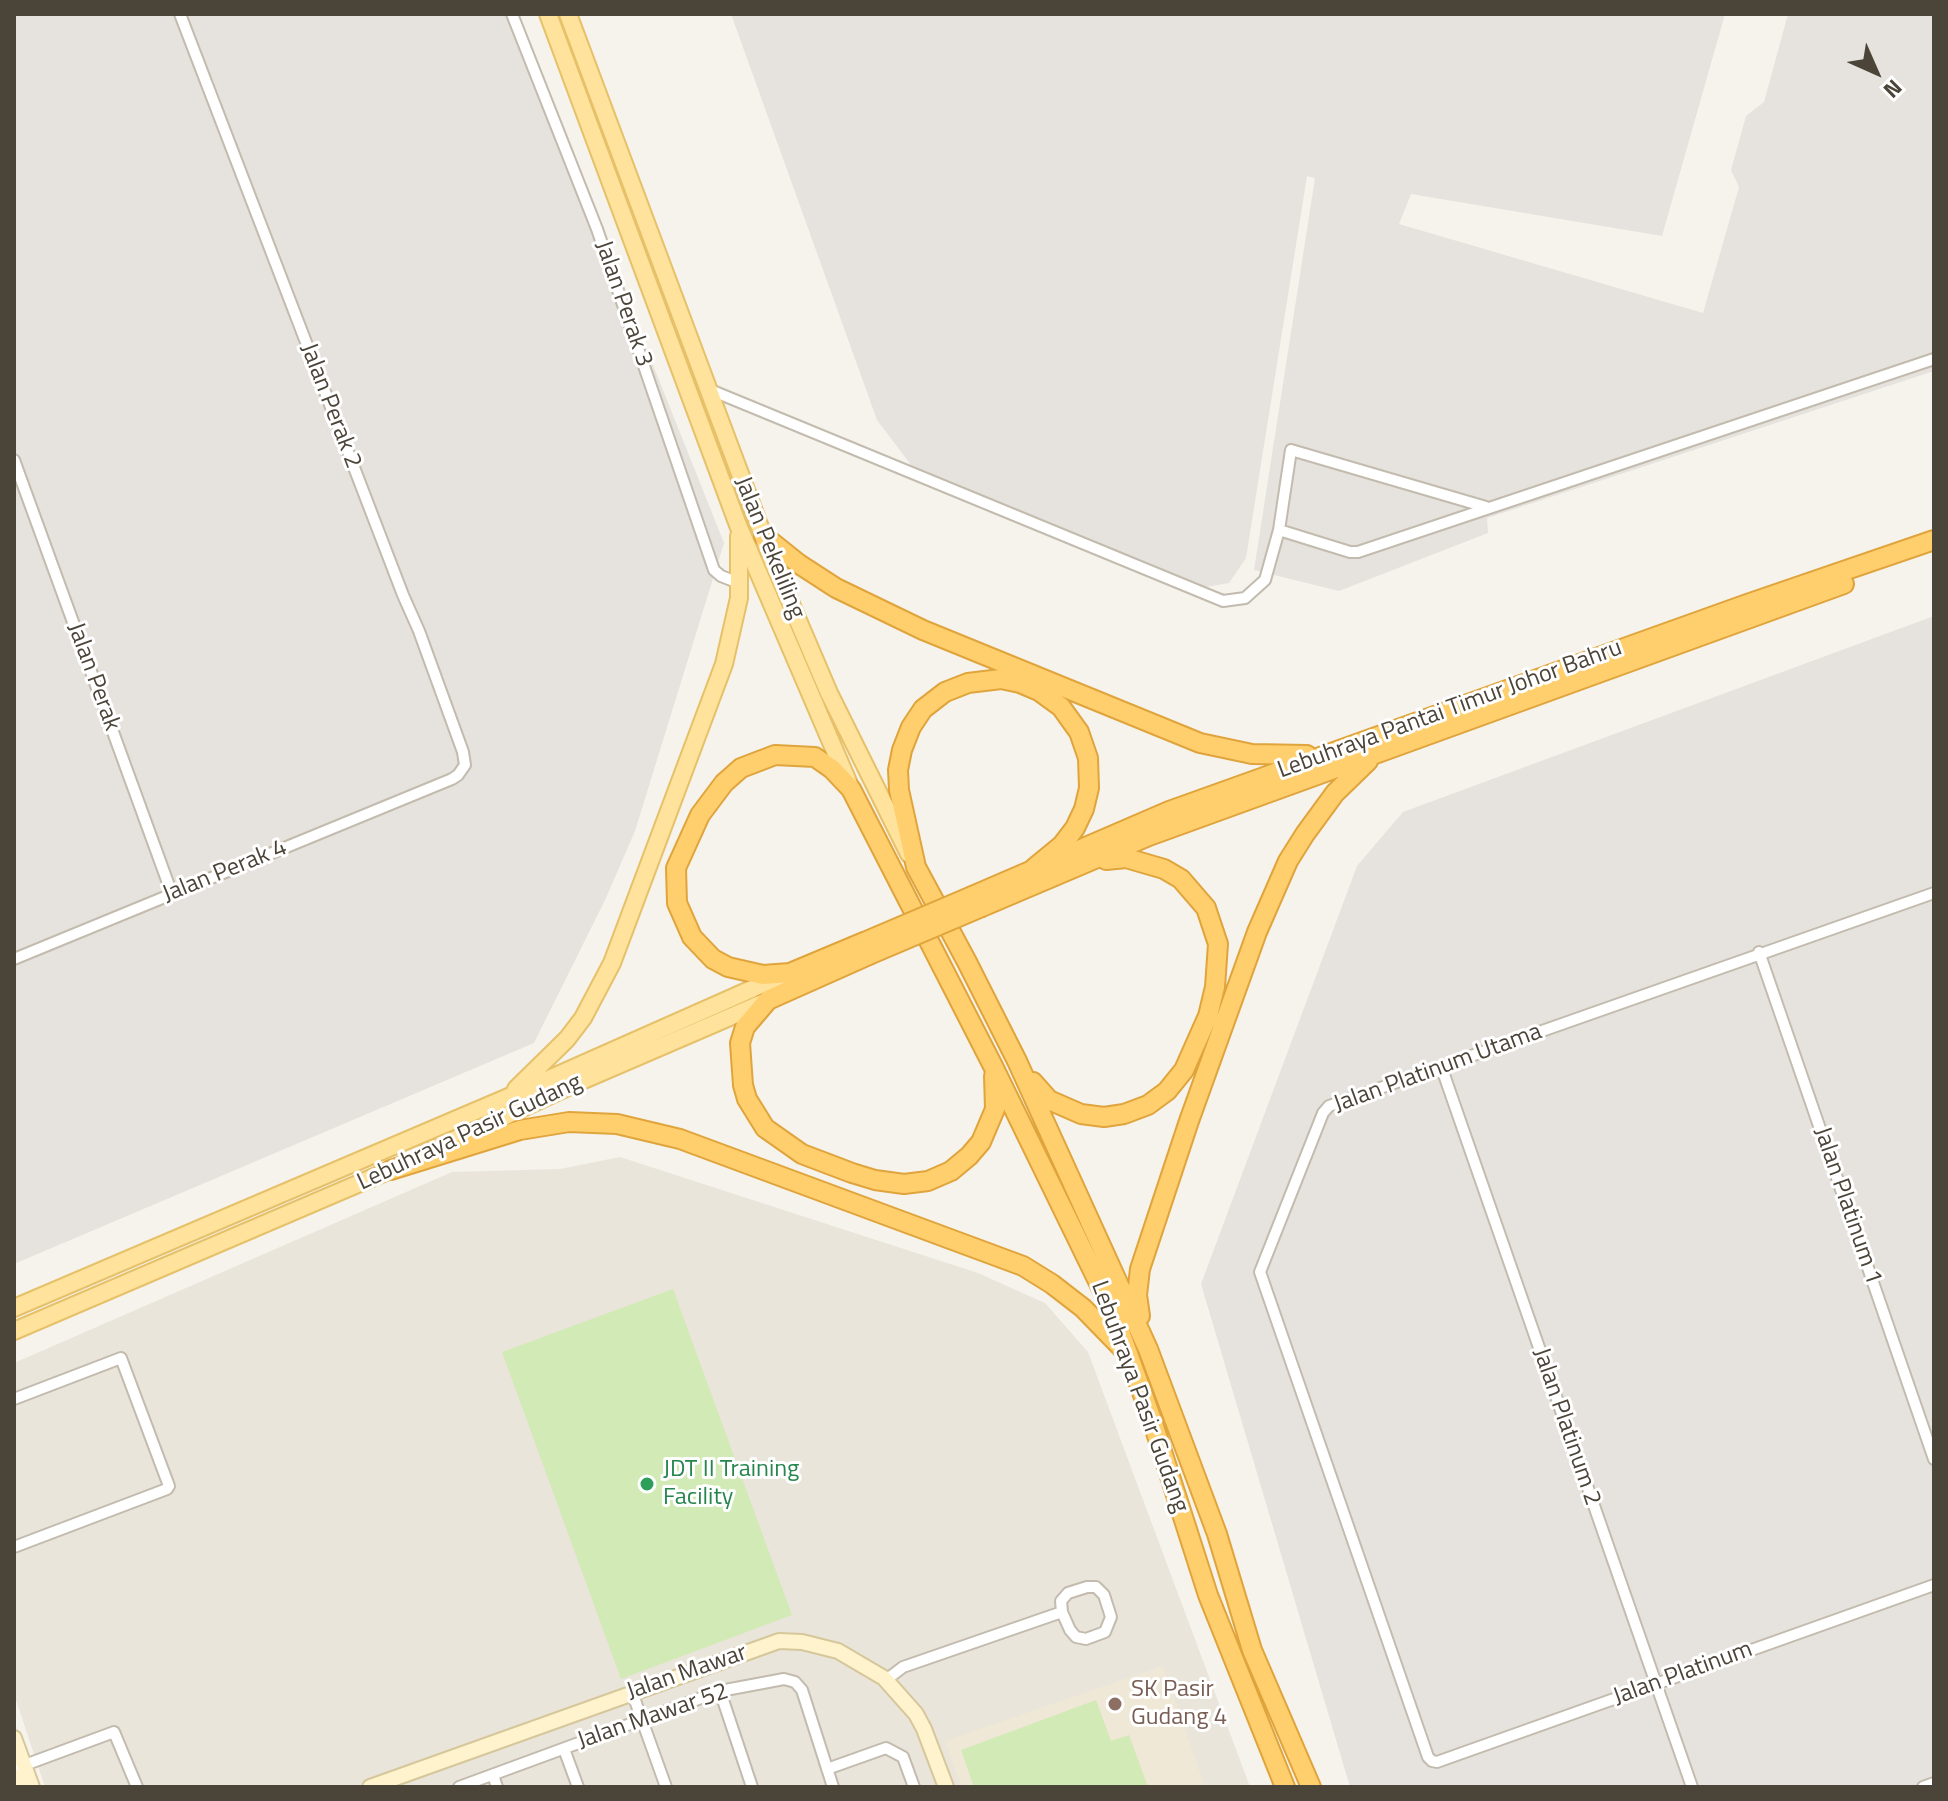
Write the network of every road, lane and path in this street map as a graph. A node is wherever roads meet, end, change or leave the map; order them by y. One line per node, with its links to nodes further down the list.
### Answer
1 (180, 14): 17 (street, Jalan Perak 2)
2 (512, 14): 14 (street, Jalan Perak 3)
3 (548, 14): 9 (main road, Jalan Pekeliling)
4 (568, 14): 6 (main road, Jalan Pekeliling)
5 (1934, 359): 8 (street)
6 (707, 388): 10 (street); 11 (main road, Jalan Pekeliling)
7 (14, 460): 23 (street, Jalan Perak)
8 (1486, 507): 10 (street); 10 (street)
9 (738, 525): 14 (main road); 18 (main road, Jalan Pekeliling)
10 (1279, 530)
11 (764, 536): 16 (highway); 20 (main road, Jalan Pekeliling)
12 (1934, 540): 16 (highway, Lebuhraya Pantai Timur Johor Bahru)
13 (1934, 553): 15 (highway, Lebuhraya Pantai Timur Johor Bahru)
14 (739, 583): 33 (main road)
15 (1379, 752): 19 (highway, Lebuhraya Pantai Timur Johor Bahru); 39 (highway)
16 (1328, 753): 21 (highway, Lebuhraya Pantai Timur Johor Bahru)
17 (437, 786): 23 (street, Jalan Perak 4)
18 (851, 789): 28 (highway, Lebuhraya Pasir Gudang); 31 (highway, Lebuhraya Pasir Gudang)
19 (1080, 866): 24 (highway, Lebuhraya Pantai Timur Johor Bahru); 30 (highway)
20 (916, 867): 21 (highway); 30 (highway, Jalan Pekeliling)
21 (1034, 868): 24 (highway, Lebuhraya Pantai Timur Johor Bahru)
22 (1934, 893): 26 (street, Jalan Platinum Utama)
23 (172, 894): 27 (street, Jalan Perak 4)
24 (977, 901): 25 (highway, Lebuhraya Pasir Gudang, bridge)
25 (867, 948): 28 (highway, Lebuhraya Pasir Gudang); 29 (highway, Lebuhraya Pasir Gudang)
26 (1759, 952): 32 (street, Jalan Platinum Utama); 42 (street, Jalan Platinum 1)
27 (14, 959)
28 (790, 973): 33 (main road, Lebuhraya Pasir Gudang)
29 (768, 1000): 31 (highway); 34 (main road, Lebuhraya Pasir Gudang)
30 (1017, 1061): 39 (highway, Lebuhraya Pasir Gudang)
31 (993, 1066): 40 (highway, Lebuhraya Pasir Gudang)
32 (1441, 1066): 47 (street, Jalan Platinum 2); 53 (street, Jalan Platinum Utama)
33 (506, 1098): 35 (main road, Lebuhraya Pasir Gudang)
34 (391, 1170): 37 (main road, Lebuhraya Pasir Gudang); 40 (highway)
35 (55, 1290): 36 (main road, Lebuhraya Pasir Gudang); 37 (main road)
36 (14, 1308)
37 (63, 1310): 38 (main road, Lebuhraya Pasir Gudang)
38 (14, 1331)
39 (1148, 1349): 71 (highway, Lebuhraya Pasir Gudang)
40 (1128, 1356): 70 (highway, Lebuhraya Pasir Gudang)
41 (14, 1399): 43 (street)
42 (1934, 1459)
43 (14, 1547)
44 (1934, 1585): 47 (street, Jalan Platinum)
45 (1062, 1612): 45 (street); 46 (street)
46 (886, 1680): 49 (street, Jalan Mawar); 69 (street, Jalan Mawar)
47 (1655, 1684): 53 (street, Jalan Platinum); 72 (street, Jalan Platinum 2)
48 (720, 1691): 50 (street, Jalan Mawar 52); 54 (street, Jalan Mawar 52); 66 (street)
49 (632, 1692): 50 (street); 61 (street, Jalan Mawar)
50 (642, 1720): 52 (street, Jalan Mawar 52); 65 (street)
51 (14, 1738): 55 (street)
52 (564, 1749): 56 (street, Jalan Mawar 52); 64 (street)
53 (1432, 1761)
54 (827, 1769): 67 (street); 68 (street)
55 (17, 1770): 58 (street); 59 (street); 60 (street)
56 (493, 1775): 62 (street, Jalan Mawar 52); 63 (street)
57 (1934, 1783): 73 (street)
58 (18, 1787)
59 (32, 1787)
60 (137, 1787)
61 (370, 1787)
62 (459, 1787)
63 (497, 1787)
64 (578, 1787)
65 (666, 1787)
66 (752, 1787)
67 (833, 1787)
68 (914, 1787)
69 (946, 1787)
70 (1285, 1787)
71 (1311, 1787)
72 (1692, 1787)
73 (1923, 1787)

